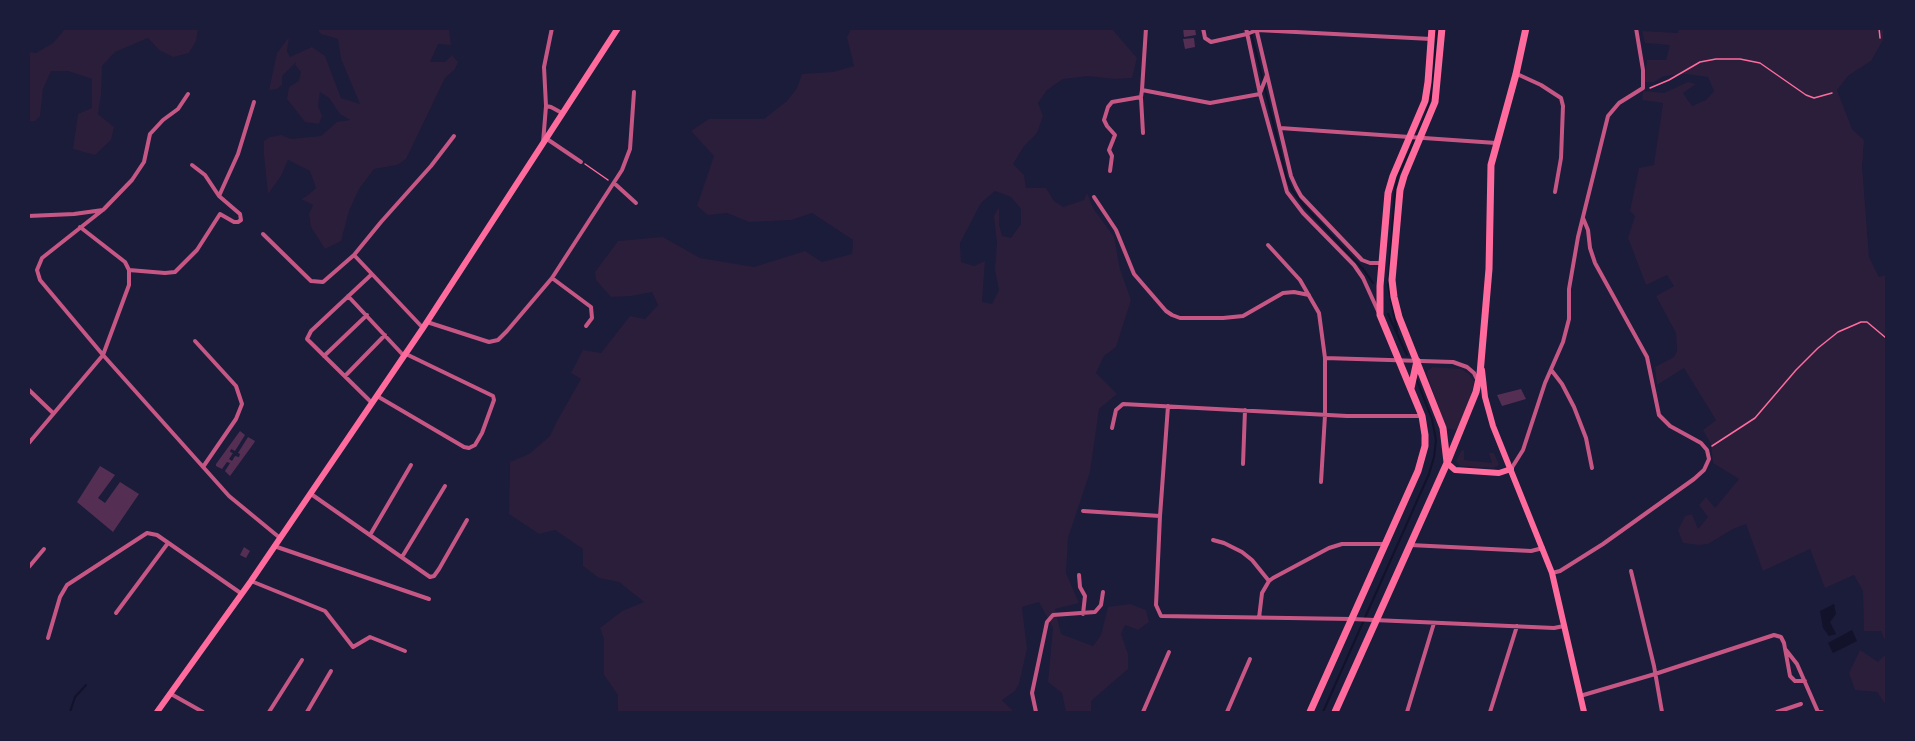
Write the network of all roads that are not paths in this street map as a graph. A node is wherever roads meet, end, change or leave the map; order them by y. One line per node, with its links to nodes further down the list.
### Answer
1 (552, 28): 20 (street)
2 (618, 28): 21 (main road)
3 (1146, 28): 14 (street)
4 (1203, 28): 10 (street)
5 (1246, 28): 10 (street)
6 (1432, 28): 11 (main road)
7 (1442, 28): 25 (main road)
8 (1526, 28): 13 (main road)
9 (1636, 28): 38 (street)
10 (1253, 31): 11 (street); 12 (street); 17 (street)
11 (1431, 39): 25 (main road)
12 (1268, 72): 17 (street); 22 (street)
13 (1516, 74): 27 (main road); 32 (street)
14 (1142, 90): 17 (street); 18 (street)
15 (634, 92): 31 (street)
16 (188, 94): 36 (street)
17 (1260, 94): 50 (street)
18 (1141, 97): 23 (street); 30 (street)
19 (254, 102): 33 (street)
20 (546, 106): 21 (street); 26 (street)
21 (562, 113): 26 (main road)
22 (1280, 128): 25 (street); 43 (street)
23 (1143, 133)
24 (454, 136): 42 (street)
25 (1414, 139): 27 (street); 43 (main road); 61 (main road)
26 (544, 141): 28 (street); 51 (main road)
27 (1496, 144): 59 (main road)
28 (581, 162)
29 (192, 165): 33 (street)
30 (1110, 171)
31 (614, 183): 35 (street); 46 (street)
32 (1555, 192)
33 (219, 196): 44 (street)
34 (1094, 196): 47 (street)
35 (636, 204)
36 (104, 210): 37 (street); 39 (street)
37 (28, 216)
38 (1583, 218): 62 (street); 102 (street)
39 (80, 227): 44 (street); 55 (street)
40 (262, 234): 42 (street)
41 (1268, 245): 47 (street)
42 (354, 255): 45 (street)
43 (1382, 263): 50 (main road)
44 (129, 270): 55 (street)
45 (372, 274): 48 (street); 51 (street)
46 (552, 278): 51 (street); 52 (street)
47 (1309, 295): 58 (street)
48 (348, 296): 49 (street); 57 (street)
49 (367, 315): 53 (street); 57 (street)
50 (1380, 315): 60 (main road)
51 (425, 325): 56 (main road)
52 (586, 326)
53 (385, 335): 56 (street); 63 (street)
54 (195, 341): 81 (street)
55 (103, 355): 71 (street); 81 (street)
56 (404, 355): 67 (main road); 67 (street)
57 (324, 356): 63 (street)
58 (1325, 358): 60 (street); 72 (street)
59 (1481, 358): 64 (main road); 83 (main road)
60 (1398, 360): 61 (street); 66 (main road)
61 (1417, 361): 64 (street); 66 (main road); 76 (main road)
62 (1552, 371): 82 (street); 83 (street)
63 (345, 376): 68 (street)
64 (1478, 382): 74 (main road)
65 (28, 389): 71 (street)
66 (1411, 390): 73 (main road)
67 (377, 396): 68 (main road)
68 (372, 403): 86 (main road)
69 (1168, 406): 70 (street); 75 (street); 88 (street)
70 (1245, 410): 72 (street); 79 (street)
71 (53, 413): 77 (street)
72 (1325, 415): 73 (street); 84 (street)
73 (1422, 416): 94 (main road)
74 (1464, 426): 76 (main road); 78 (main road)
75 (1112, 428)
76 (1443, 428): 78 (main road)
77 (28, 444)
78 (1448, 463): 83 (main road); 95 (main road)
79 (1243, 464)
80 (411, 465): 90 (street)
81 (202, 467): 91 (street)
82 (1592, 468)
83 (1511, 469): 97 (main road)
84 (1320, 482)
85 (445, 486): 99 (street)
86 (310, 494): 90 (street); 91 (main road)
87 (1083, 511): 88 (street)
88 (1160, 516): 111 (street)
89 (467, 520): 99 (street)
90 (370, 535): 99 (street)
91 (280, 537): 96 (main road)
92 (1213, 540): 105 (street)
93 (168, 543): 107 (street); 109 (street); 117 (street)
94 (1385, 544): 105 (street); 112 (main road)
95 (1410, 544): 97 (street); 113 (main road)
96 (274, 546): 104 (main road); 108 (street)
97 (1543, 548): 102 (main road)
98 (44, 549): 100 (street)
99 (402, 557)
100 (28, 568)
101 (1631, 571): 124 (street)
102 (1552, 573): 116 (main road)
103 (1079, 575): 110 (street)
104 (251, 581): 107 (main road); 119 (street)
105 (1269, 581): 111 (street)
106 (1103, 592): 110 (street)
107 (242, 594): 126 (main road)
108 (429, 599)
109 (116, 613)
110 (1083, 614): 133 (street)
111 (1259, 618): 112 (street)
112 (1356, 619): 113 (street); 136 (main road)
113 (1373, 620): 114 (street); 137 (main road)
114 (1434, 623): 115 (street); 138 (street)
115 (1517, 626): 116 (street); 139 (street)
116 (1564, 626): 127 (main road)
117 (48, 638)
118 (1786, 650): 124 (street); 125 (street); 125 (street)
119 (405, 651)
120 (1169, 652): 134 (street)
121 (1250, 659): 135 (street)
122 (302, 660): 131 (street)
123 (332, 671): 132 (street)
124 (1655, 674): 127 (street); 141 (street)
125 (1805, 681): 143 (street)
126 (171, 694): 129 (main road); 130 (street)
127 (1580, 696): 140 (main road)
128 (1801, 704): 142 (street)
129 (157, 712)
130 (203, 712)
131 (269, 712)
132 (307, 712)
133 (1036, 712)
134 (1143, 712)
135 (1227, 712)
136 (1310, 712)
137 (1335, 712)
138 (1407, 712)
139 (1490, 712)
140 (1584, 712)
141 (1662, 712)
142 (1777, 712)
143 (1819, 712)

